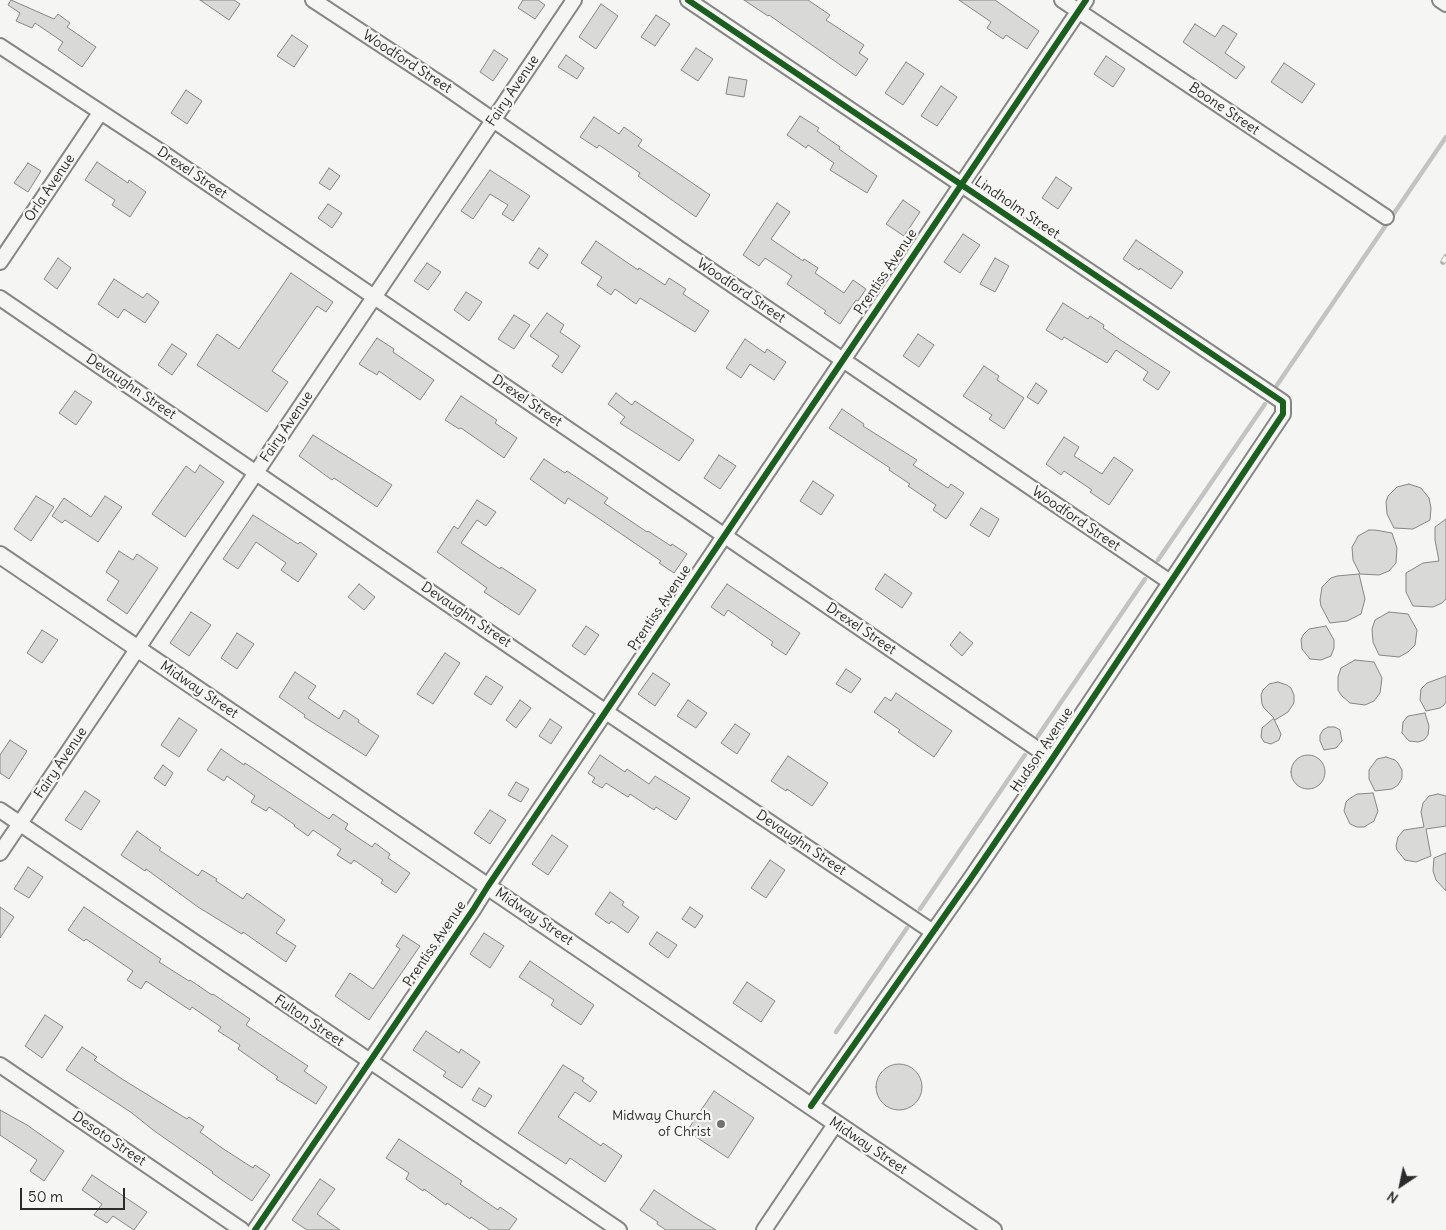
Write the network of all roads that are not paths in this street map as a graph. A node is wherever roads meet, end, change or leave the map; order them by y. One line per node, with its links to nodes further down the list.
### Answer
1 (313, 0): 10 (street, Woodford Street)
2 (574, 0): 10 (street, Fairy Avenue)
3 (688, 0): 11 (street, Lindholm Street)
4 (1062, 0): 7 (street, Boone Street)
5 (1440, 0): 6 (street)
6 (1446, 4)
7 (1082, 6): 11 (street, Prentiss Avenue); 12 (street, Boone Street)
8 (0, 46): 9 (street, Drexel Street)
9 (100, 113): 13 (street, Orla Avenue); 14 (street, Drexel Street)
10 (494, 121): 14 (street, Fairy Avenue); 16 (street, Woodford Street)
11 (960, 184): 16 (street, Prentiss Avenue); 17 (street, Lindholm Street)
12 (1386, 217)
13 (0, 262)
14 (374, 297): 18 (street, Fairy Avenue); 19 (street, Drexel Street)
15 (0, 298): 18 (street, Devaughn Street)
16 (842, 360): 19 (street, Prentiss Avenue); 21 (street, Woodford Street)
17 (1283, 402): 21 (street, Hudson Avenue)
18 (256, 473): 22 (street, Fairy Avenue); 23 (street, Devaughn Street)
19 (724, 536): 23 (street, Prentiss Avenue); 24 (street, Drexel Street)
20 (0, 555): 22 (street, Midway Street)
21 (1170, 582): 24 (street, Hudson Avenue)
22 (138, 649): 26 (street, Fairy Avenue); 28 (street, Midway Street)
23 (606, 712): 28 (street, Prentiss Avenue); 29 (street, Devaughn Street)
24 (1052, 759): 29 (street, Hudson Avenue)
25 (0, 810): 26 (street, Fulton Street)
26 (20, 823): 27 (street, Fairy Avenue); 30 (street, Fulton Street)
27 (0, 853)
28 (488, 886): 30 (street, Prentiss Avenue); 32 (street, Midway Street)
29 (933, 932): 32 (street, Hudson Avenue)
30 (370, 1062): 35 (street, Prentiss Avenue); 36 (street, Fulton Street)
31 (0, 1066): 34 (street, Desoto Street)
32 (811, 1106): 33 (street, Midway Street)
33 (836, 1124): 37 (street); 38 (street, Midway Street)
34 (242, 1230)
35 (255, 1230)
36 (619, 1230)
37 (764, 1230)
38 (993, 1230)

